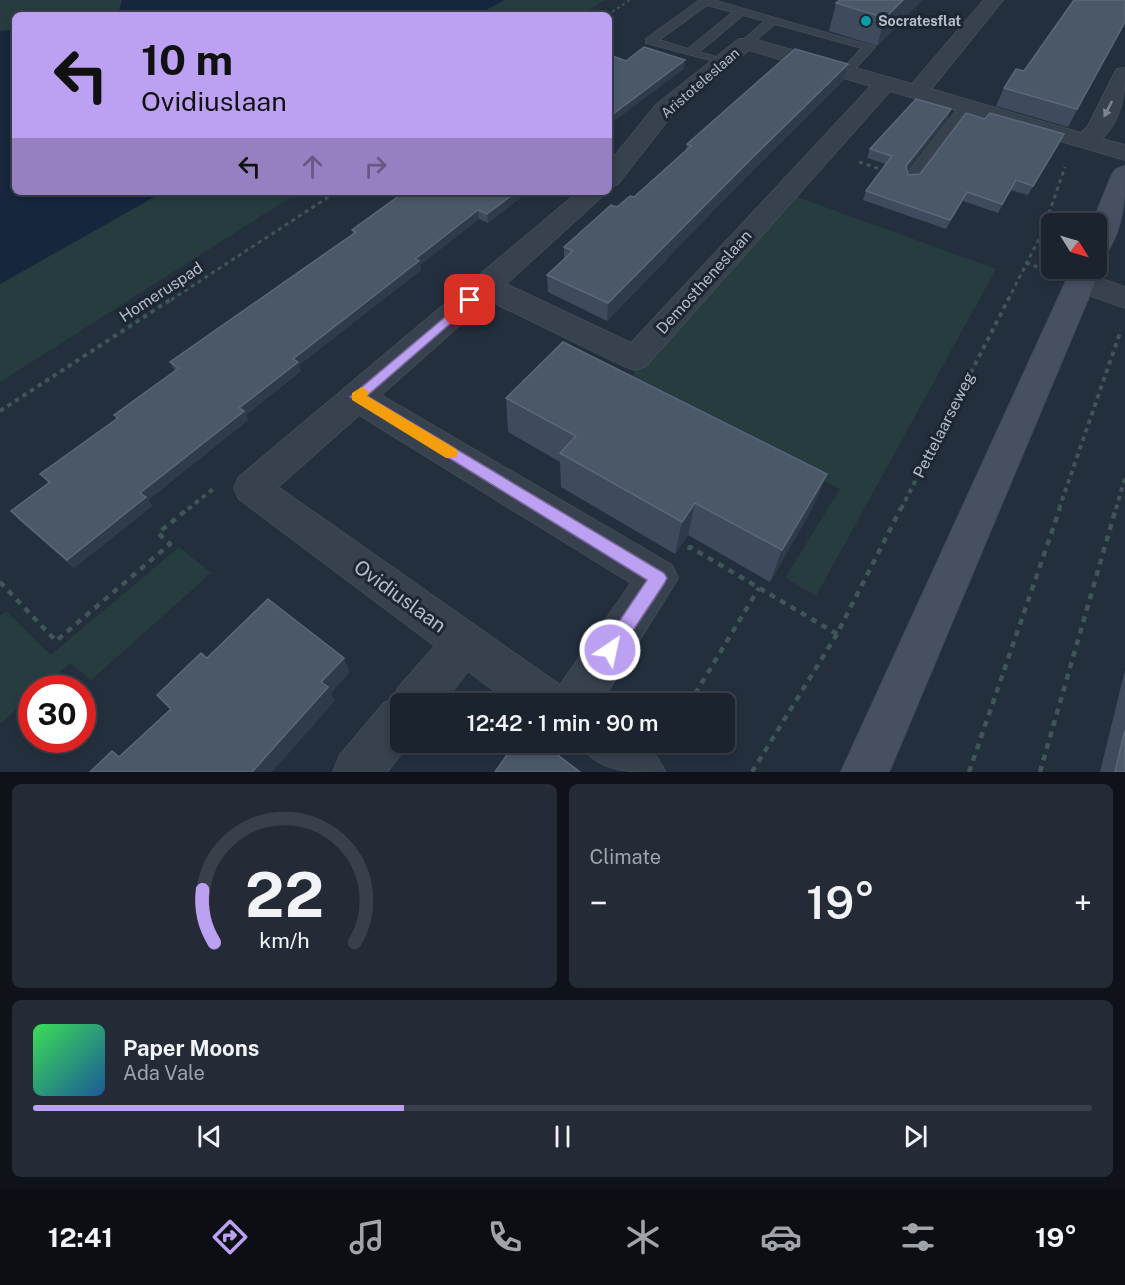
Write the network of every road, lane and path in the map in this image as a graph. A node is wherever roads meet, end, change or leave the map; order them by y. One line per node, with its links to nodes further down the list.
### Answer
1 (630, 0): 4 (path)
2 (994, 0): 12 (street)
3 (741, 11): 5 (lane); 7 (lane); 7 (lane)
4 (612, 12)
5 (773, 20): 6 (lane); 9 (lane)
6 (746, 43): 8 (street, Aristoteleslaan); 9 (street)
7 (690, 53): 8 (lane)
8 (722, 62): 18 (street, Aristoteleslaan)
9 (846, 72): 11 (street)
10 (1125, 75): 14 (street, one-way to 14)
11 (885, 83): 12 (street); 15 (street, Demostheneslaan)
12 (917, 92): 13 (street)
13 (966, 106): 14 (street); 19 (lane)
14 (1086, 141): 16 (street); 35 (path, Pettelaarseweg)
15 (824, 150): 19 (path); 25 (street, Demostheneslaan)
16 (1125, 153)
17 (1125, 174): 22 (street)
18 (612, 175)
19 (910, 179)
20 (331, 195): 29 (path, Homeruspad)
21 (591, 195): 25 (street)
22 (1107, 220)
23 (1082, 279): 46 (street)
24 (1091, 279): 26 (street)
25 (486, 287): 28 (street)
26 (1125, 297)
27 (1121, 328): 47 (path)
28 (357, 397): 31 (street); 32 (street)
29 (0, 411)
30 (1125, 478): 48 (path)
31 (252, 488): 33 (path); 36 (street, Ovidiuslaan)
32 (658, 578): 34 (path); 39 (street)
33 (0, 582)
34 (759, 588): 35 (path); 40 (path)
35 (837, 634): 45 (path, Pettelaarseweg)
36 (464, 643): 37 (street); 38 (street, Ovidiuslaan)
37 (423, 693)
38 (534, 693)
39 (581, 693)
40 (696, 693)
41 (390, 731): 43 (street)
42 (616, 753): 44 (street)
43 (357, 772)
44 (641, 772)
45 (752, 772)
46 (865, 772)
47 (969, 772)
48 (1040, 772)

